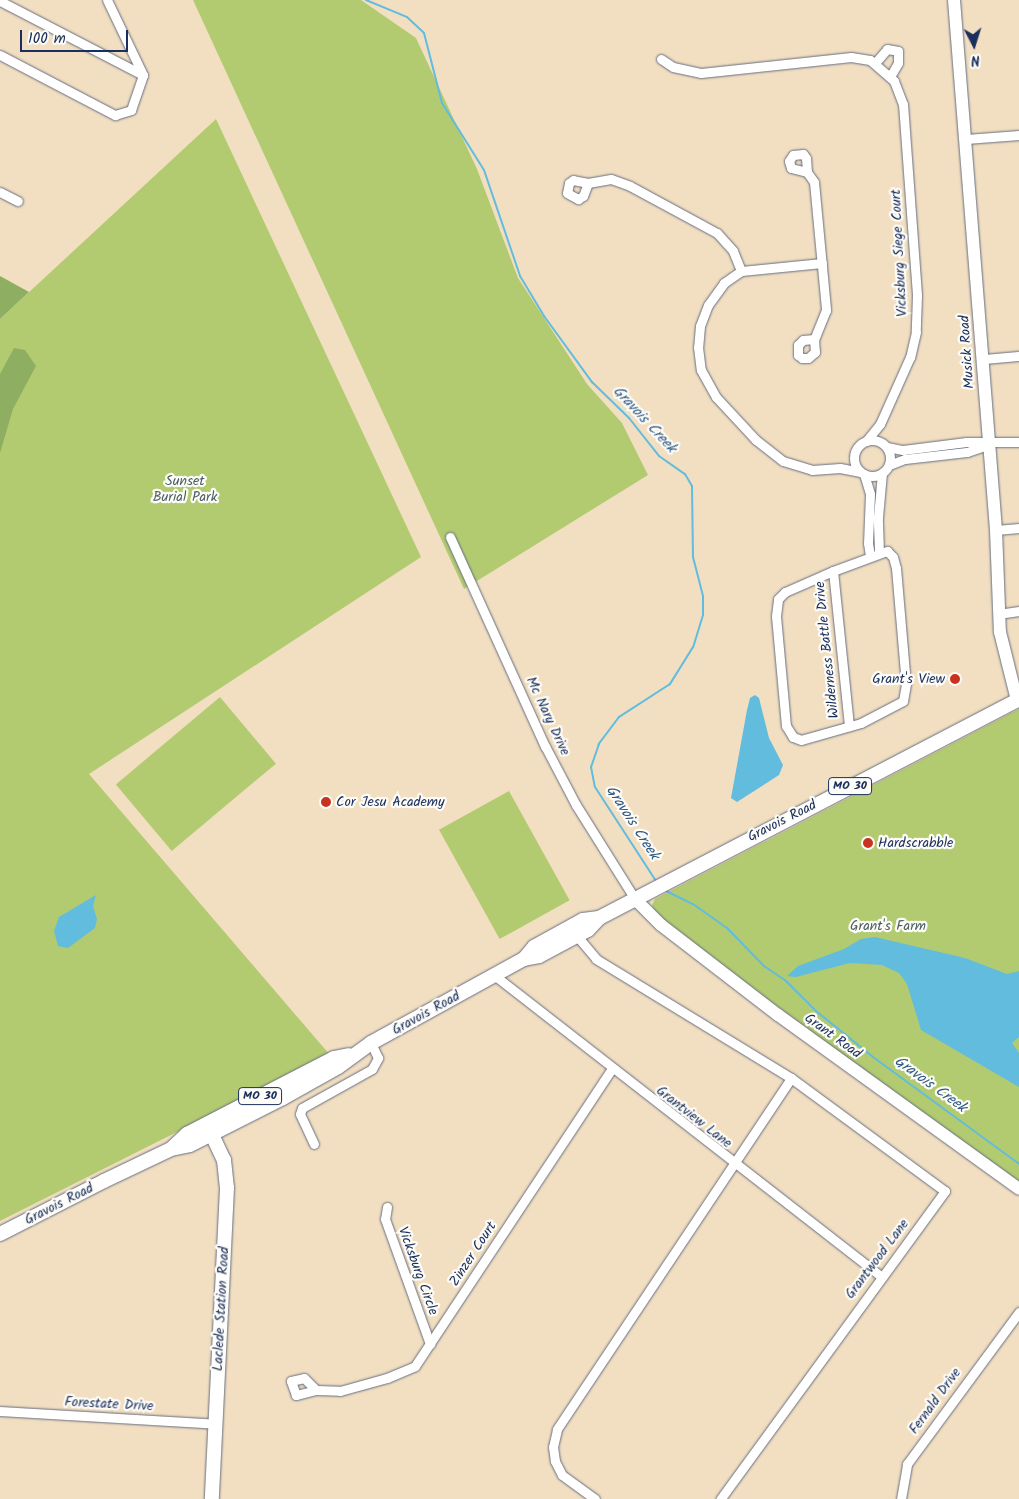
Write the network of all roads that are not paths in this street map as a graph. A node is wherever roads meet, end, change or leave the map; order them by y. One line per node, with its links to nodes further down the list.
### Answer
1 (107, 0): 7 (street)
2 (954, 0): 10 (street, Musick Road)
3 (0, 1): 7 (street)
4 (0, 55): 7 (street)
5 (661, 59): 6 (street, Vicksburg Siege Court)
6 (875, 63): 8 (street, Vicksburg Siege Court); 8 (street)
7 (143, 75)
8 (890, 77): 20 (street, Vicksburg Siege Court)
9 (1019, 135): 10 (street)
10 (966, 139): 19 (street, Musick Road)
11 (807, 172): 15 (street)
12 (588, 183): 16 (street)
13 (0, 192): 14 (street)
14 (18, 201)
15 (822, 263): 16 (street); 17 (street)
16 (741, 271): 27 (street)
17 (814, 340)
18 (1019, 356): 19 (street)
19 (983, 359): 23 (street, Musick Road)
20 (880, 424): 21 (street, Vicksburg Siege Court); 24 (street)
21 (866, 441): 24 (street); 25 (street)
22 (1019, 442): 23 (street)
23 (989, 445): 24 (street); 26 (street); 31 (street, Musick Road)
24 (885, 446): 26 (street)
25 (854, 455): 27 (street); 28 (street)
26 (889, 465): 29 (street)
27 (840, 468): 28 (street)
28 (862, 473): 29 (street); 33 (street)
29 (882, 473): 33 (street)
30 (1019, 528): 31 (street)
31 (996, 530): 36 (street, Musick Road)
32 (450, 536): 39 (street, Mc Nary Drive)
33 (875, 554): 34 (street); 38 (street)
34 (833, 571): 38 (street, Wilderness Battle Drive); 38 (street)
35 (1019, 612): 36 (street)
36 (998, 614): 37 (street, Musick Road)
37 (1018, 699): 39 (main road, Gravois Road / MO 30)
38 (849, 726)
39 (636, 899): 40 (main road, Gravois Road / MO 30); 53 (street, Grant Road)
40 (599, 918): 41 (main road, Gravois Road / MO 30); 42 (main road, Gravois Road / MO 30)
41 (577, 936): 42 (main road, Gravois Road / MO 30); 47 (street, Grantwood Lane)
42 (524, 959): 43 (main road, Gravois Road / MO 30)
43 (494, 976): 44 (main road, Gravois Road / MO 30); 46 (street, Grantview Lane)
44 (371, 1044): 45 (main road, Gravois Road / MO 30); 50 (street)
45 (354, 1053): 48 (main road, Gravois Road / MO 30); 49 (main road, Gravois Road / MO 30)
46 (611, 1070): 52 (street, Grantview Lane); 58 (street, Zinzer Court)
47 (791, 1078): 52 (street); 56 (street, Grantwood Lane)
48 (230, 1125): 49 (main road, Gravois Road / MO 30); 51 (main road)
49 (210, 1129): 51 (main road, Laclede Station Road); 55 (main road, Gravois Road / MO 30)
50 (314, 1144)
51 (222, 1154): 61 (main road, Laclede Station Road)
52 (732, 1164): 56 (street, Grantview Lane); 63 (street)
53 (1019, 1189)
54 (387, 1207): 58 (street, Vicksburg Circle)
55 (0, 1234)
56 (880, 1276): 64 (street, Grantwood Lane)
57 (1019, 1312): 65 (street, Fernald Drive)
58 (430, 1344): 59 (street, Zinzer Court)
59 (316, 1390)
60 (0, 1411): 61 (street, Forestate Drive)
61 (216, 1424): 62 (main road, Laclede Station Road)
62 (212, 1499)
63 (595, 1499)
64 (720, 1499)
65 (901, 1499)

